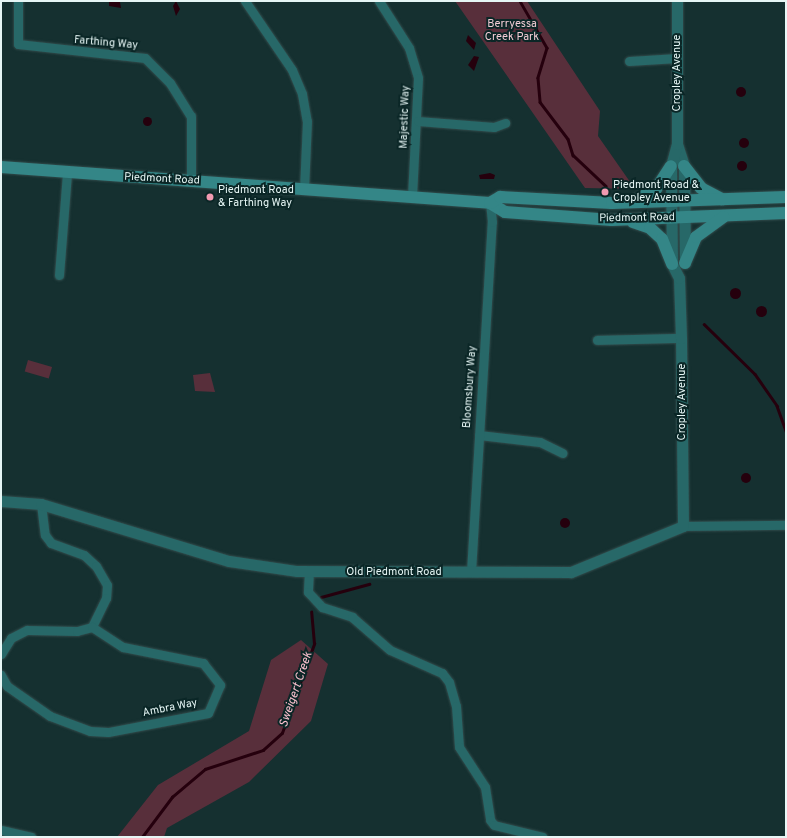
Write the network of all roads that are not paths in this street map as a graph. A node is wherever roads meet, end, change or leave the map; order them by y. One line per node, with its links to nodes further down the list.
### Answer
1 (18, 1): 14 (street, Farthing Way)
2 (245, 1): 15 (street)
3 (379, 1): 7 (street, Majestic Way)
4 (677, 1): 5 (street, Cropley Avenue)
5 (678, 58): 6 (street); 9 (street, Cropley Avenue)
6 (629, 61)
7 (418, 121): 8 (street); 16 (street, Majestic Way)
8 (505, 123)
9 (677, 144): 10 (street, Cropley Avenue); 11 (street, Cropley Avenue)
10 (671, 166): 20 (main road); 21 (street, Cropley Avenue)
11 (684, 166): 18 (main road); 19 (street, Cropley Avenue)
12 (1, 167): 13 (main road, Piedmont Road)
13 (68, 173): 14 (main road, Piedmont Road); 30 (street)
14 (191, 181): 15 (main road, Piedmont Road)
15 (304, 189): 16 (main road, Piedmont Road)
16 (412, 197): 22 (main road, Piedmont Road)
17 (786, 197): 18 (main road, Piedmont Road)
18 (724, 200): 19 (main road, Piedmont Road)
19 (685, 201): 21 (main road, Piedmont Road); 25 (street, Cropley Avenue)
20 (630, 202): 21 (main road, Piedmont Road); 22 (main road, Piedmont Road)
21 (672, 202): 26 (street, Cropley Avenue)
22 (490, 203): 27 (main road, Piedmont Road); 34 (street, Bloomsbury Way)
23 (786, 213): 24 (main road, Piedmont Road)
24 (728, 215): 25 (main road, Piedmont Road); 28 (main road)
25 (685, 217): 26 (main road, Piedmont Road); 28 (street, Cropley Avenue)
26 (672, 218): 27 (main road, Piedmont Road); 29 (street, Cropley Avenue)
27 (628, 220): 29 (main road)
28 (685, 263): 31 (street, Cropley Avenue)
29 (672, 264): 31 (street, Cropley Avenue)
30 (59, 275)
31 (679, 278): 32 (street, Cropley Avenue)
32 (681, 338): 33 (street); 39 (street, Cropley Avenue)
33 (597, 340)
34 (479, 435): 35 (street); 41 (street, Bloomsbury Way)
35 (563, 453)
36 (1, 501): 37 (street, Old Piedmont Road)
37 (41, 504): 40 (street, Old Piedmont Road); 42 (street)
38 (786, 525): 39 (street, Old Piedmont Road)
39 (682, 526): 41 (street, Old Piedmont Road)
40 (308, 571): 41 (street, Old Piedmont Road); 47 (street)
41 (471, 572)
42 (92, 627): 43 (street); 44 (street, Ambra Way)
43 (1, 654)
44 (1, 675)
45 (1, 830): 46 (street)
46 (31, 837)
47 (544, 837)

